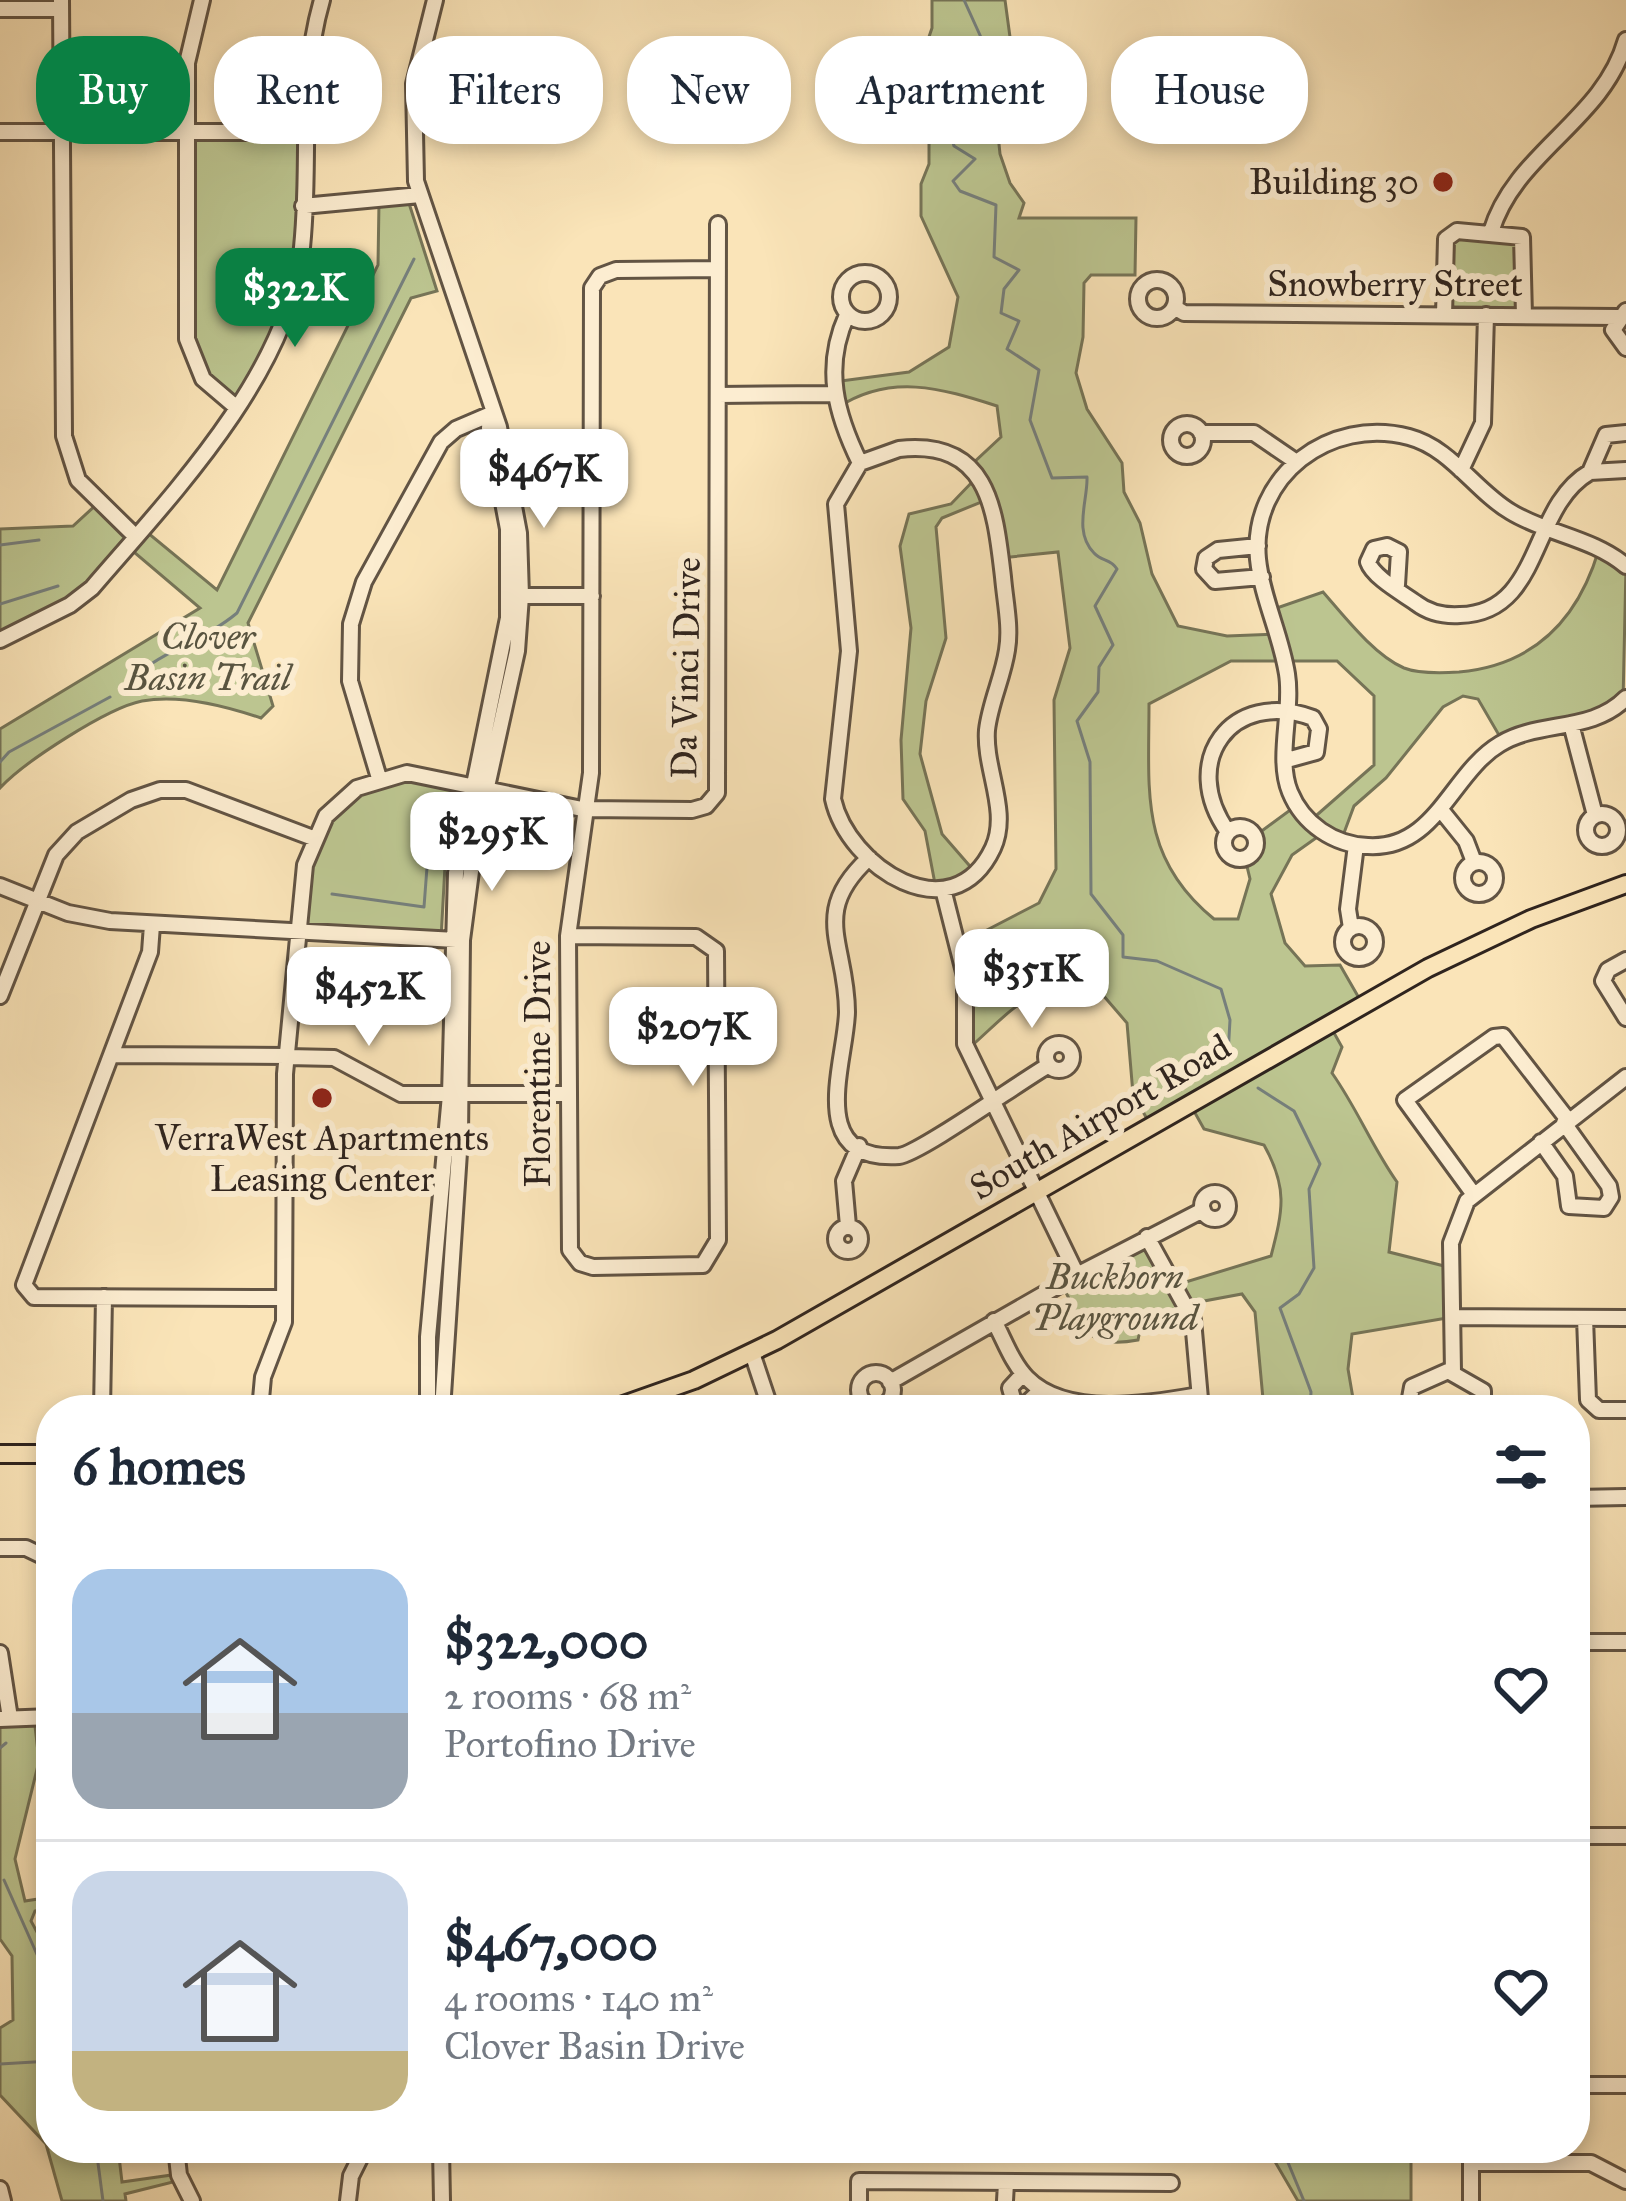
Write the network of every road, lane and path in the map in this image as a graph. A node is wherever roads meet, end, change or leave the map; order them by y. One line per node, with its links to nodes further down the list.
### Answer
1 (202, 0): 9 (street)
2 (322, 0): 7 (street)
3 (435, 0): 15 (street)
4 (61, 4): 5 (street); 6 (street)
5 (0, 9)
6 (61, 36)
7 (314, 36)
8 (1626, 40): 18 (street)
9 (190, 47)
10 (36, 131): 11 (street)
11 (0, 132)
12 (61, 144): 39 (street)
13 (186, 144): 29 (street)
14 (303, 144): 16 (street)
15 (419, 195): 16 (street); 30 (street)
16 (303, 206): 29 (street)
17 (718, 224): 19 (street, Da Vinci Drive)
18 (1491, 232): 23 (street); 25 (street)
19 (718, 269): 28 (street, Da Vinci Drive); 45 (street, Florentine Drive)
20 (1174, 307): 23 (street, Snowberry Street)
21 (1622, 314): 25 (street, Snowberry Street); 26 (street)
22 (847, 315): 27 (street)
23 (1444, 315): 24 (street, Snowberry Street)
24 (1486, 315): 25 (street, Snowberry Street); 35 (street)
25 (1524, 315)
26 (1626, 348)
27 (834, 394): 28 (street); 34 (street)
28 (718, 395): 53 (street, Da Vinci Drive)
29 (237, 408): 39 (street)
30 (491, 414): 44 (street); 51 (street)
31 (1201, 433): 33 (street)
32 (1626, 433): 37 (street)
33 (1295, 461): 35 (street); 40 (street)
34 (860, 464): 59 (street); 63 (street)
35 (1461, 470): 38 (street)
36 (1626, 470): 37 (street)
37 (1590, 472): 38 (street)
38 (1544, 526): 41 (street); 43 (street)
39 (135, 536): 46 (street)
40 (1258, 546): 42 (street); 42 (street)
41 (1626, 566)
42 (1262, 578): 48 (street)
43 (1397, 585)
44 (515, 596): 45 (street); 52 (street)
45 (592, 596): 53 (street, Florentine Drive)
46 (0, 640)
47 (1625, 702): 49 (street)
48 (1289, 712): 50 (street); 50 (street); 56 (street)
49 (1571, 724): 54 (street); 55 (street)
50 (1287, 760): 58 (street)
51 (379, 778): 52 (street, Da Vinci Drive); 57 (street)
52 (482, 786): 53 (street, Da Vinci Drive); 69 (street)
53 (588, 809): 68 (street, Florentine Drive)
54 (1441, 810): 58 (street); 60 (street)
55 (1595, 815)
56 (1228, 832)
57 (313, 838): 64 (street); 67 (street)
58 (1357, 845): 66 (street)
59 (868, 858): 63 (street); 82 (street)
60 (1474, 862)
61 (1626, 884): 83 (main road, South Airport Road)
62 (0, 886): 64 (street)
63 (944, 889): 79 (street)
64 (36, 902): 65 (street); 71 (street)
65 (152, 925): 67 (street); 73 (street)
66 (1351, 928)
67 (302, 932): 69 (street); 74 (street)
68 (568, 936): 77 (street, Florentine Drive); 77 (street, Florentine Drive)
69 (456, 940): 78 (street)
70 (1626, 960): 72 (street)
71 (0, 996)
72 (1626, 1018)
73 (112, 1055): 74 (street); 89 (street)
74 (287, 1056): 78 (street); 90 (street)
75 (1048, 1065): 79 (street)
76 (1626, 1077): 80 (street)
77 (568, 1094): 78 (street)
78 (456, 1095): 102 (street); 103 (street)
79 (989, 1100): 82 (street); 83 (street)
80 (1566, 1121): 81 (street); 81 (street); 84 (street)
81 (1541, 1142): 84 (street)
82 (859, 1146): 86 (street)
83 (1036, 1190): 88 (street); 95 (main road, South Airport Road)
84 (1472, 1192): 91 (street)
85 (1203, 1210): 87 (street)
86 (848, 1226)
87 (1147, 1237): 88 (street); 109 (street)
88 (1077, 1275): 94 (street)
89 (104, 1297): 90 (street); 100 (street)
90 (284, 1298): 101 (street)
91 (1453, 1317): 92 (street); 96 (street)
92 (1585, 1318): 93 (street); 112 (street)
93 (1626, 1318)
94 (994, 1321): 97 (street); 98 (street)
95 (752, 1353): 104 (main road, South Airport Road); 105 (street)
96 (1454, 1372): 110 (street); 111 (street)
97 (1023, 1374): 99 (street); 106 (street)
98 (890, 1382)
99 (1041, 1390): 107 (street); 108 (street)
100 (102, 1395)
101 (261, 1395)
102 (428, 1395)
103 (443, 1395)
104 (647, 1395)
105 (766, 1395)
106 (1012, 1395)
107 (1036, 1395)
108 (1059, 1395)
109 (1199, 1395)
110 (1409, 1395)
111 (1484, 1395)
112 (1588, 1395)
113 (1590, 1402): 114 (street)
114 (1626, 1410)
115 (0, 1454): 116 (main road)
116 (36, 1454)
117 (1626, 1497): 118 (street)
118 (1590, 1498)
119 (0, 1548): 120 (street)
120 (36, 1553)
121 (1590, 1642): 122 (street)
122 (1626, 1642)
123 (0, 1653): 125 (street)
124 (36, 1718): 125 (street)
125 (5, 1719)
126 (1590, 1836): 127 (street)
127 (1626, 1836)
128 (1590, 2085): 129 (street)
129 (1626, 2085)
130 (178, 2163): 138 (street)
131 (358, 2163): 139 (street)
132 (441, 2163): 140 (street)
133 (1626, 2181): 143 (street)
134 (1006, 2183): 135 (street); 141 (street); 142 (street)
135 (1171, 2183)
136 (0, 2189): 137 (street)
137 (3, 2201)
138 (192, 2201)
139 (348, 2201)
140 (442, 2201)
141 (859, 2201)
142 (1005, 2201)
143 (1471, 2201)

